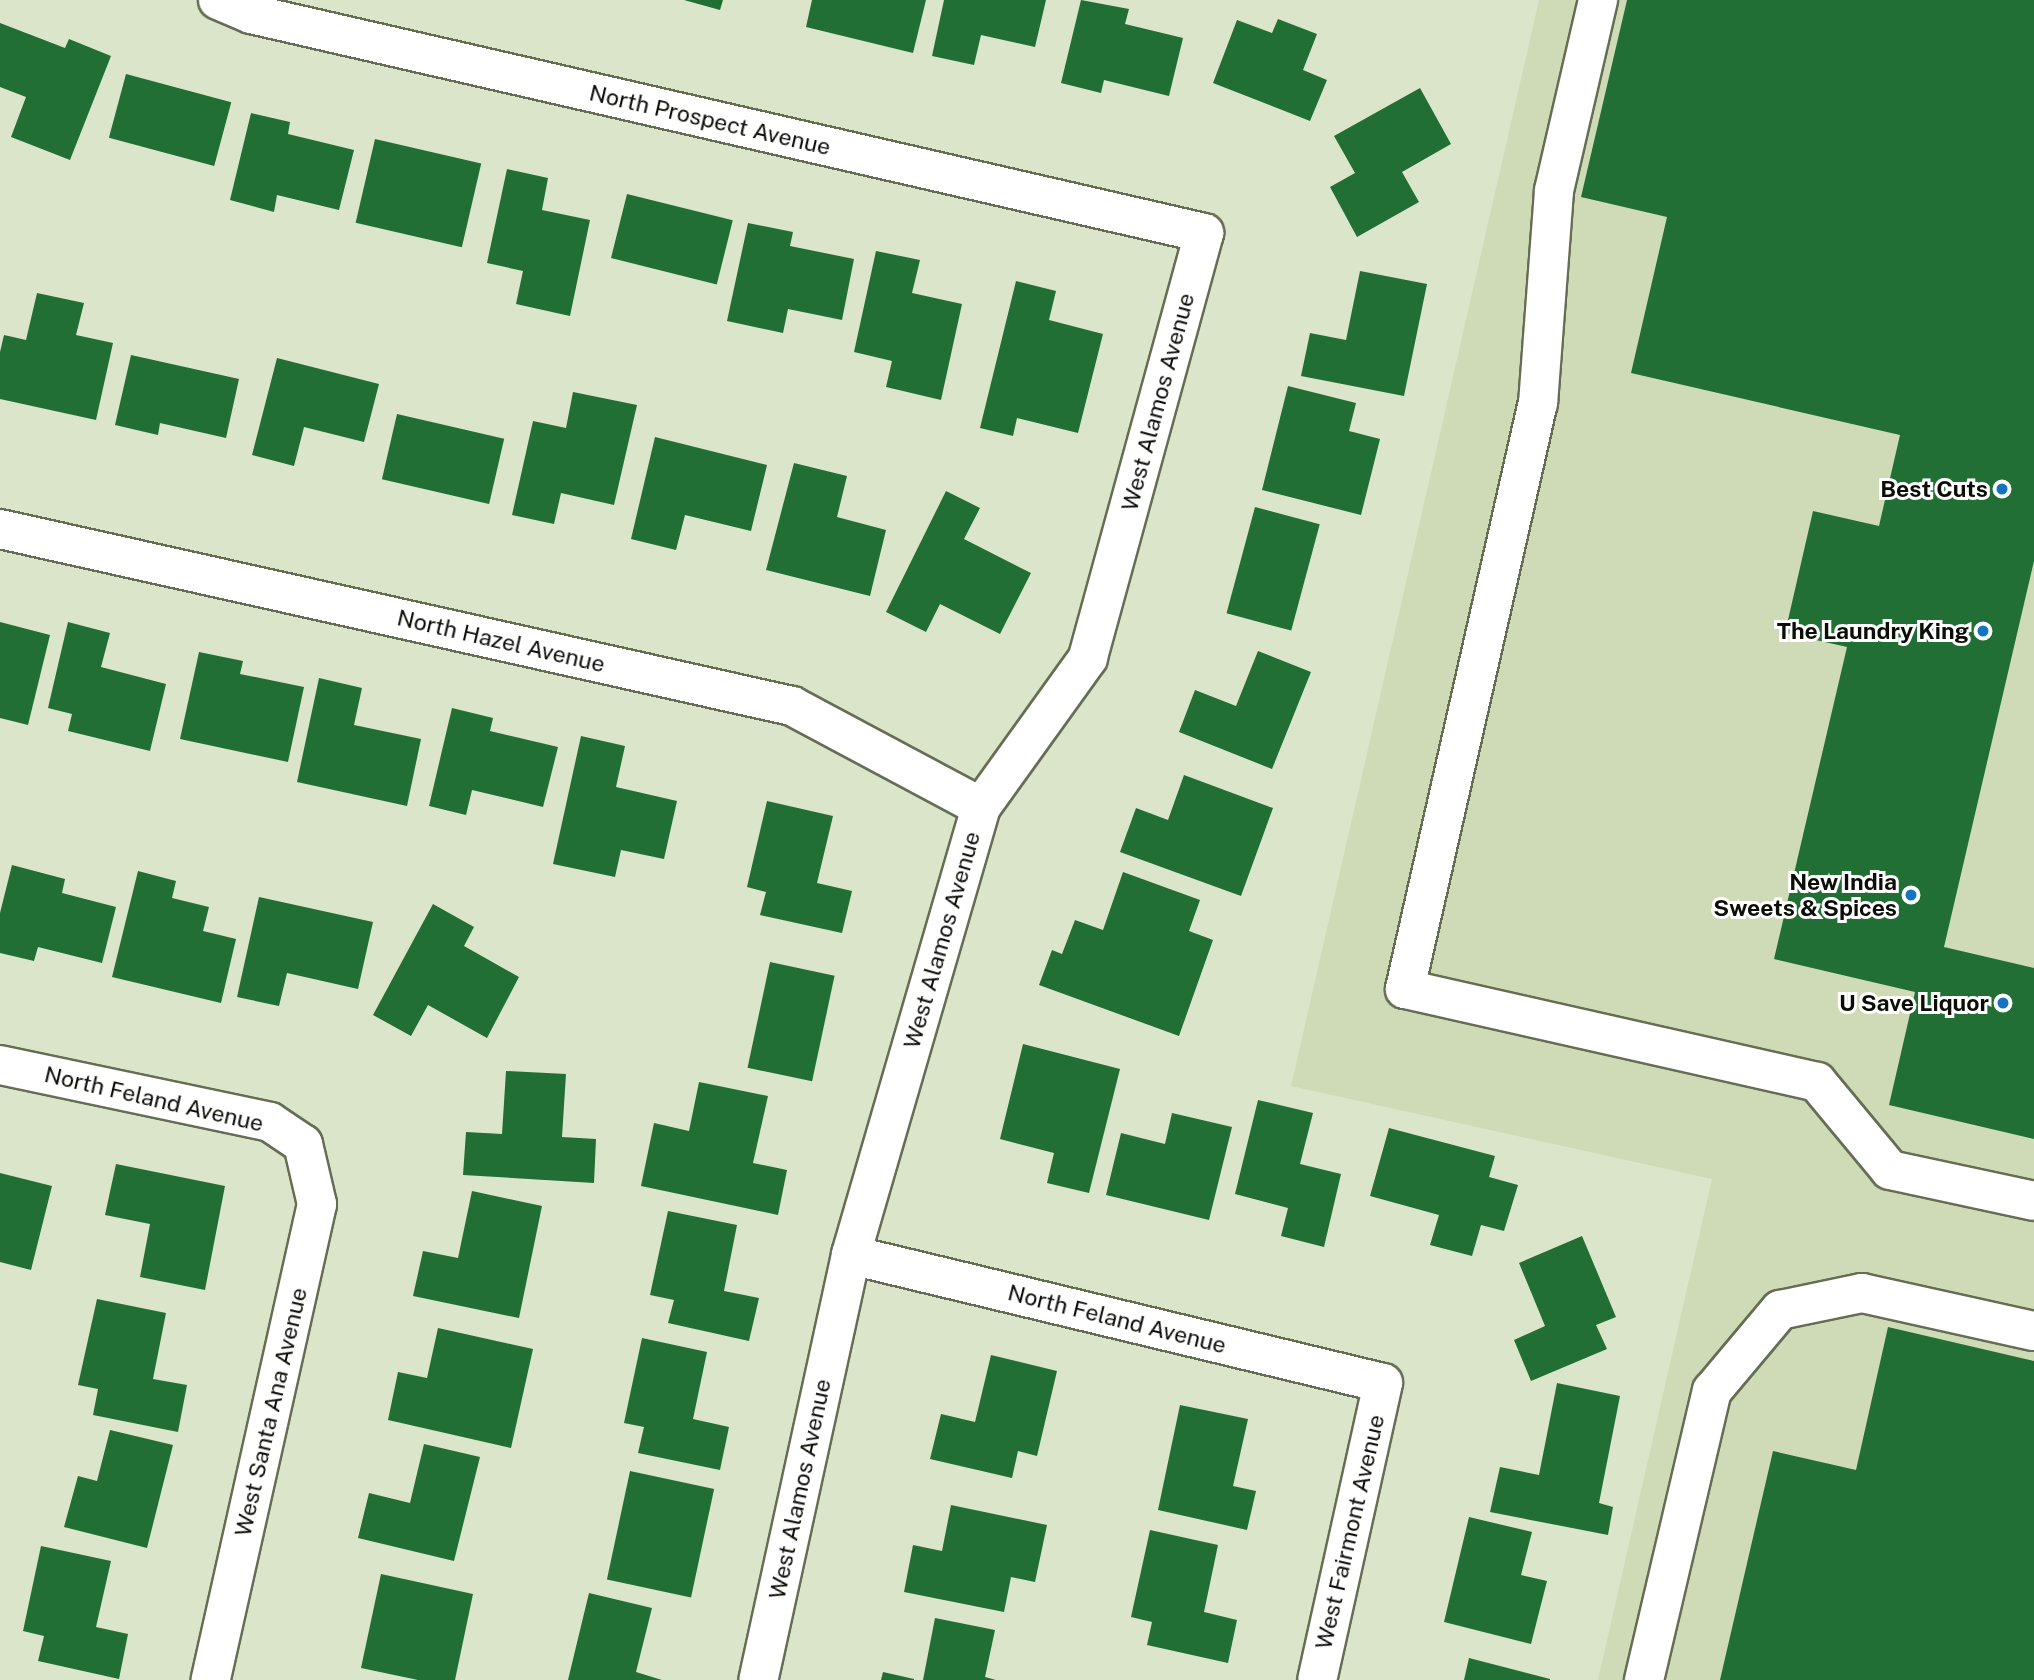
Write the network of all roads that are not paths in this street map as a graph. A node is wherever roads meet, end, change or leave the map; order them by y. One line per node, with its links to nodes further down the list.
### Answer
1 (218, 0): 3 (street, North Prospect Avenue)
2 (1598, 0): 8 (street)
3 (1204, 233): 5 (street, West Alamos Avenue)
4 (0, 529): 5 (street, North Hazel Avenue)
5 (981, 807): 9 (street, West Alamos Avenue)
6 (0, 1065): 7 (street, North Feland Avenue)
7 (303, 1144): 12 (street, West Santa Ana Avenue)
8 (2034, 1201)
9 (851, 1255): 11 (street, North Feland Avenue); 13 (street, West Alamos Avenue)
10 (2034, 1331): 15 (street)
11 (1384, 1383): 14 (street, West Fairmont Avenue)
12 (211, 1680)
13 (758, 1680)
14 (1317, 1680)
15 (1644, 1680)

